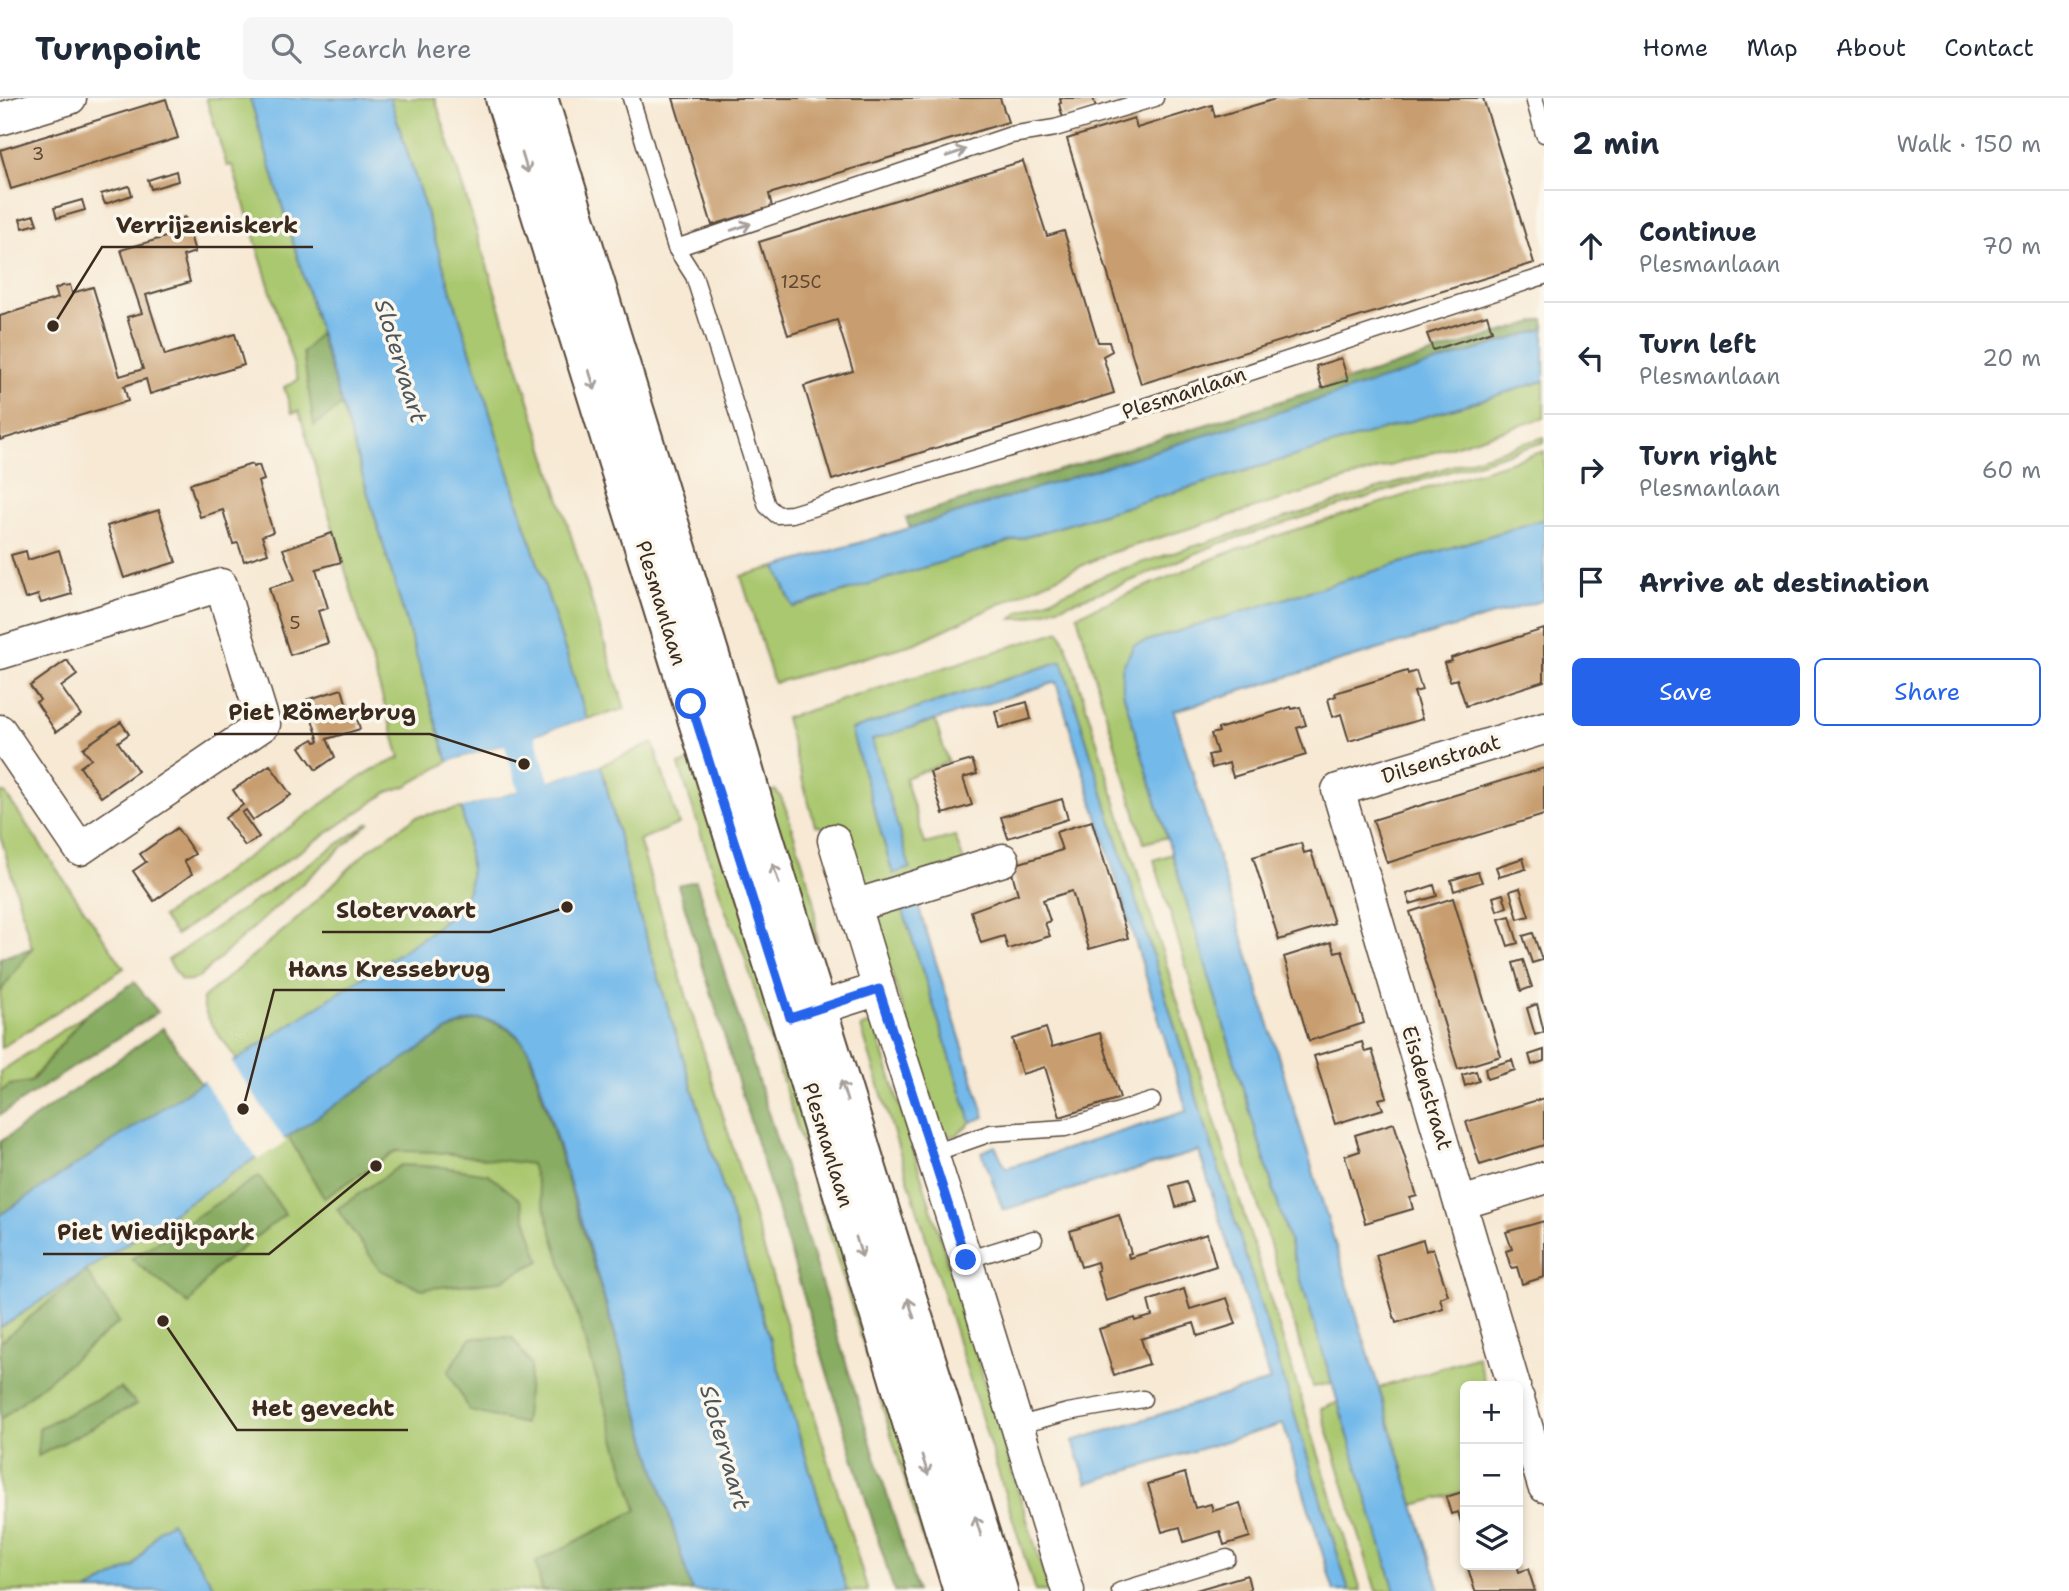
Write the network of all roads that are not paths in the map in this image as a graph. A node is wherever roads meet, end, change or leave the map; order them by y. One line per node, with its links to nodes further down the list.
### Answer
1 (70, 98): 7 (street)
2 (505, 98): 19 (main road, Plesmanlaan, one-way to 19)
3 (538, 98): 19 (main road, Plesmanlaan, one-way to 3)
4 (631, 98): 9 (lane, Plesmanlaan)
5 (1155, 98): 9 (lane, one-way to 5)
6 (1534, 98): 8 (lane)
7 (0, 119)
8 (1544, 134)
9 (676, 248): 10 (lane, Plesmanlaan)
10 (1544, 275)
11 (0, 653): 13 (street)
12 (1544, 728): 14 (street, Dilsenstraat)
13 (0, 731)
14 (1338, 790): 23 (street, Eisdenstraat)
15 (834, 840): 17 (street)
16 (1003, 860): 17 (street)
17 (854, 906): 18 (street)
18 (879, 989): 19 (street); 21 (street)
19 (804, 1013): 32 (main road, Plesmanlaan, one-way to 32); 33 (main road, Plesmanlaan, one-way to 19)
20 (1152, 1101): 21 (lane)
21 (931, 1154): 25 (street)
22 (1544, 1178): 23 (street)
23 (1461, 1203): 26 (street, Eisdenstraat)
24 (1034, 1239): 25 (lane)
25 (966, 1260): 29 (street)
26 (1513, 1381)
27 (1143, 1399): 29 (lane)
28 (1523, 1416): 30 (street)
29 (1016, 1426): 34 (street)
30 (1544, 1486)
31 (1227, 1558): 35 (lane)
32 (963, 1591)
33 (998, 1591)
34 (1068, 1591)
35 (1120, 1591)

